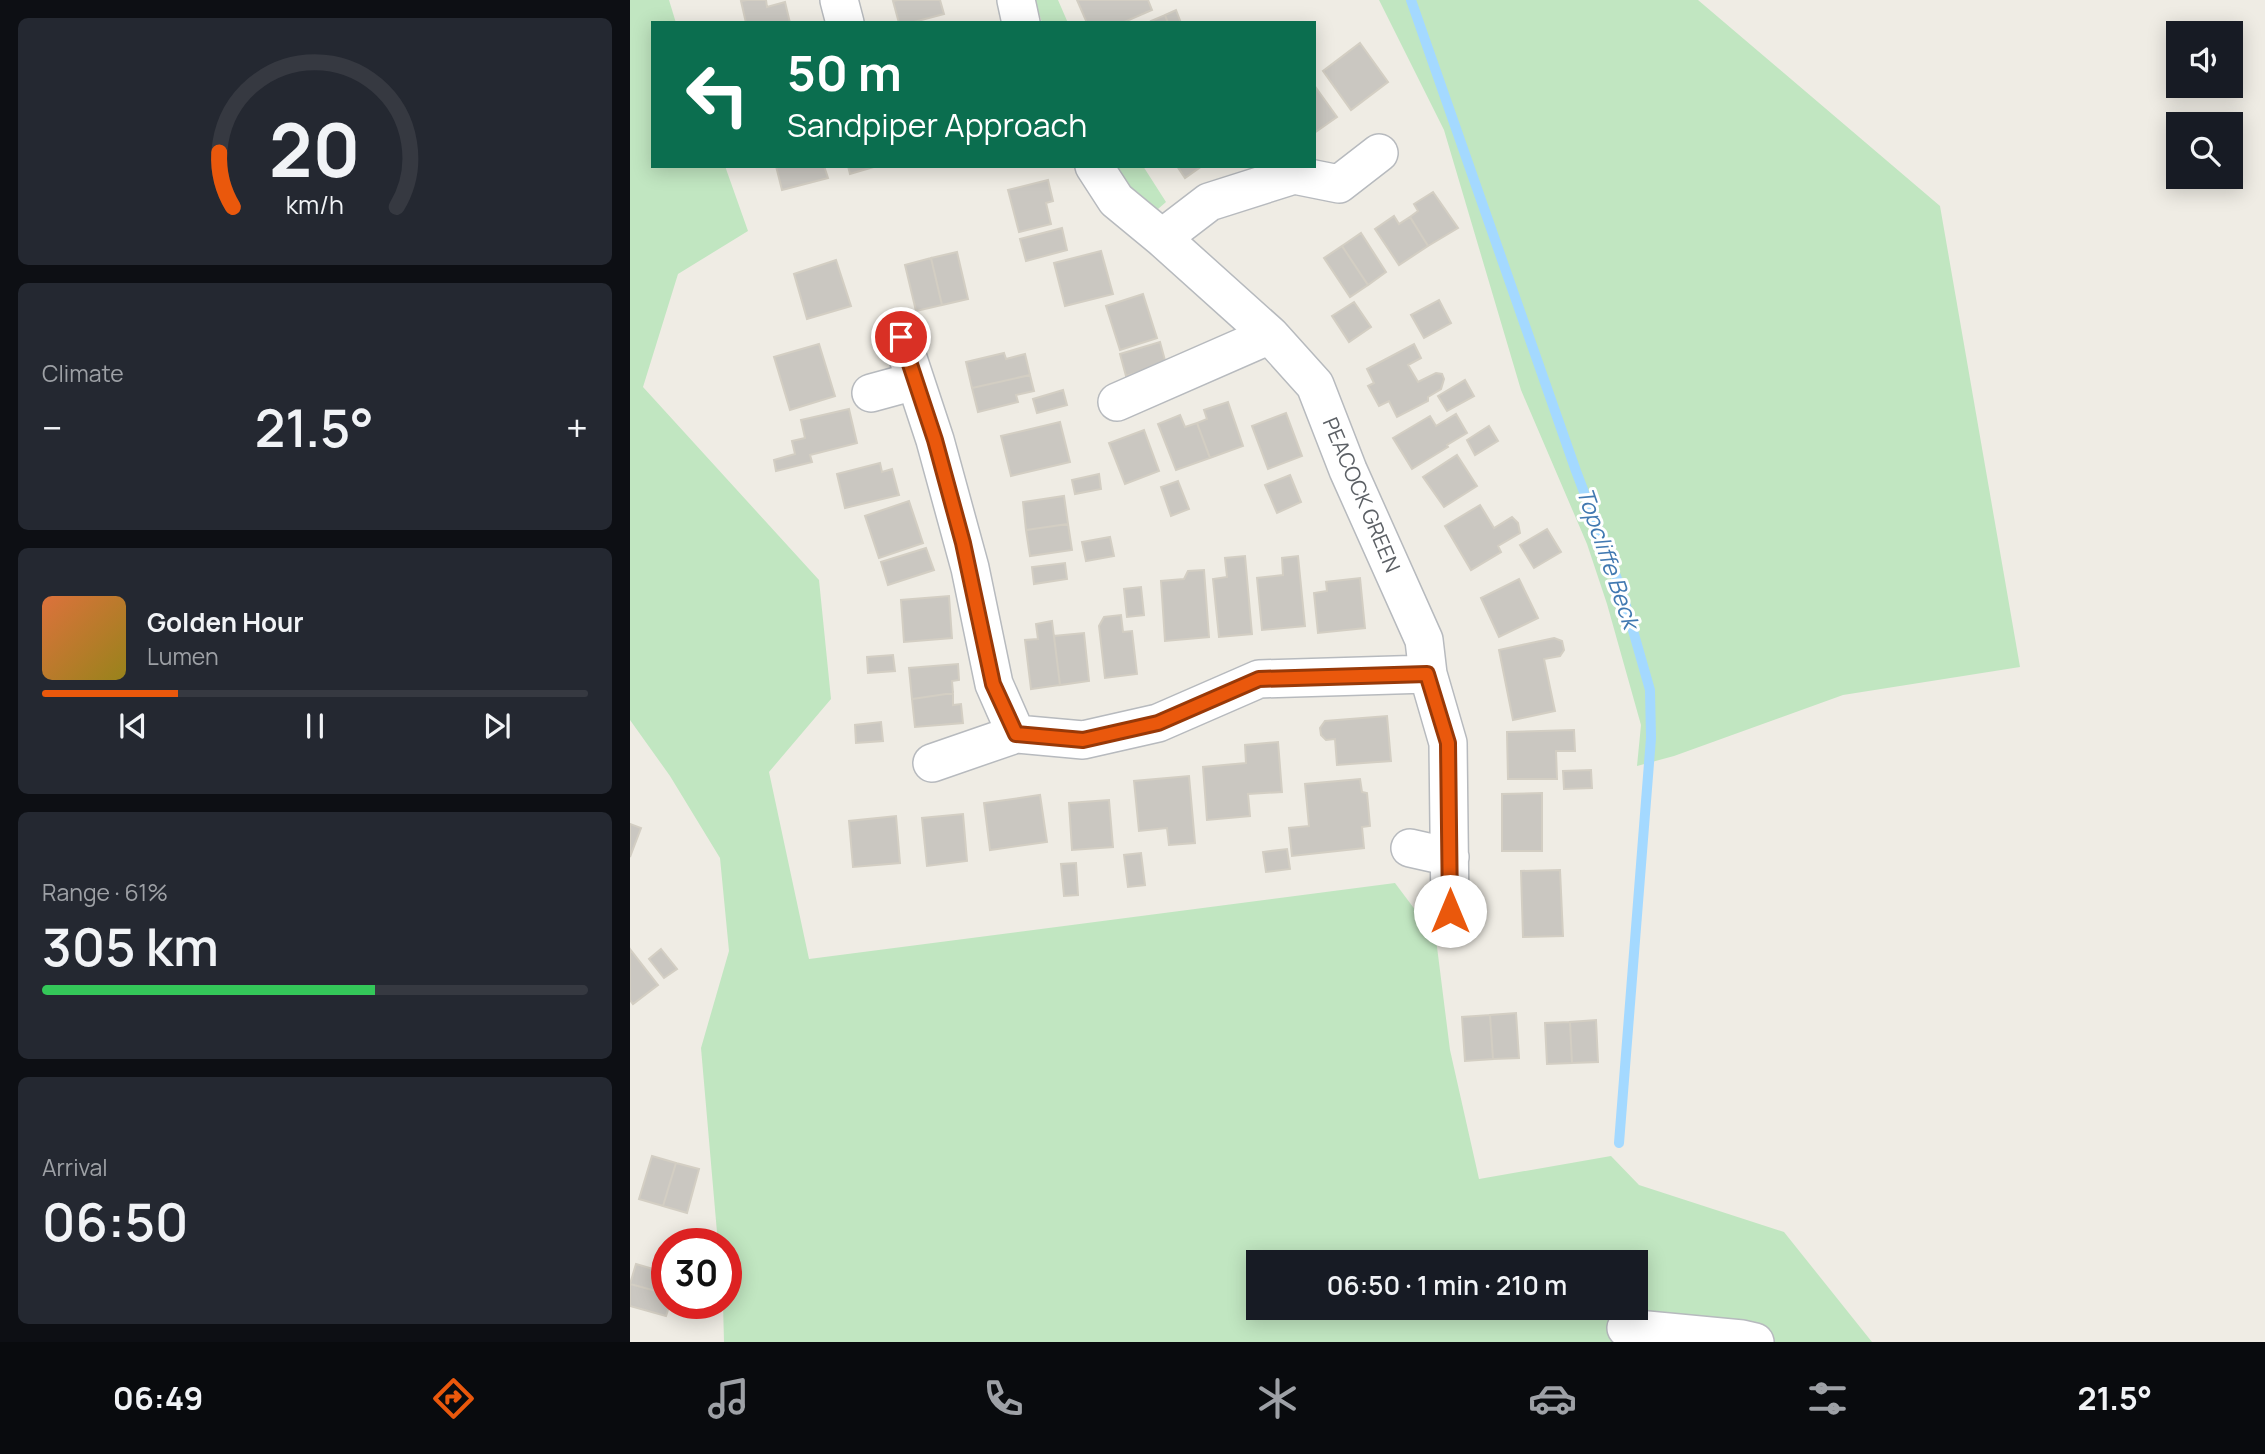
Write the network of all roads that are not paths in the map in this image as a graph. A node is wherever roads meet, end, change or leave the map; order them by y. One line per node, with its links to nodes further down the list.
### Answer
1 (839, 0): 3 (street)
2 (1016, 0): 4 (street)
3 (844, 21)
4 (1021, 21)
5 (1379, 153): 7 (street)
6 (1095, 168): 7 (street, PEACOCK GREEN)
7 (1162, 237): 8 (street, PEACOCK GREEN)
8 (1270, 335): 12 (street); 13 (street, PEACOCK GREEN)
9 (901, 337): 10 (street)
10 (915, 381): 11 (street); 14 (street)
11 (871, 393)
12 (1117, 402)
13 (1427, 674): 14 (street); 17 (street, PEACOCK GREEN)
14 (1016, 734): 15 (street)
15 (932, 763)
16 (1409, 848): 17 (street)
17 (1450, 857): 18 (street, PEACOCK GREEN)
18 (1450, 911)
19 (1626, 1328): 20 (street)
20 (1755, 1342)

